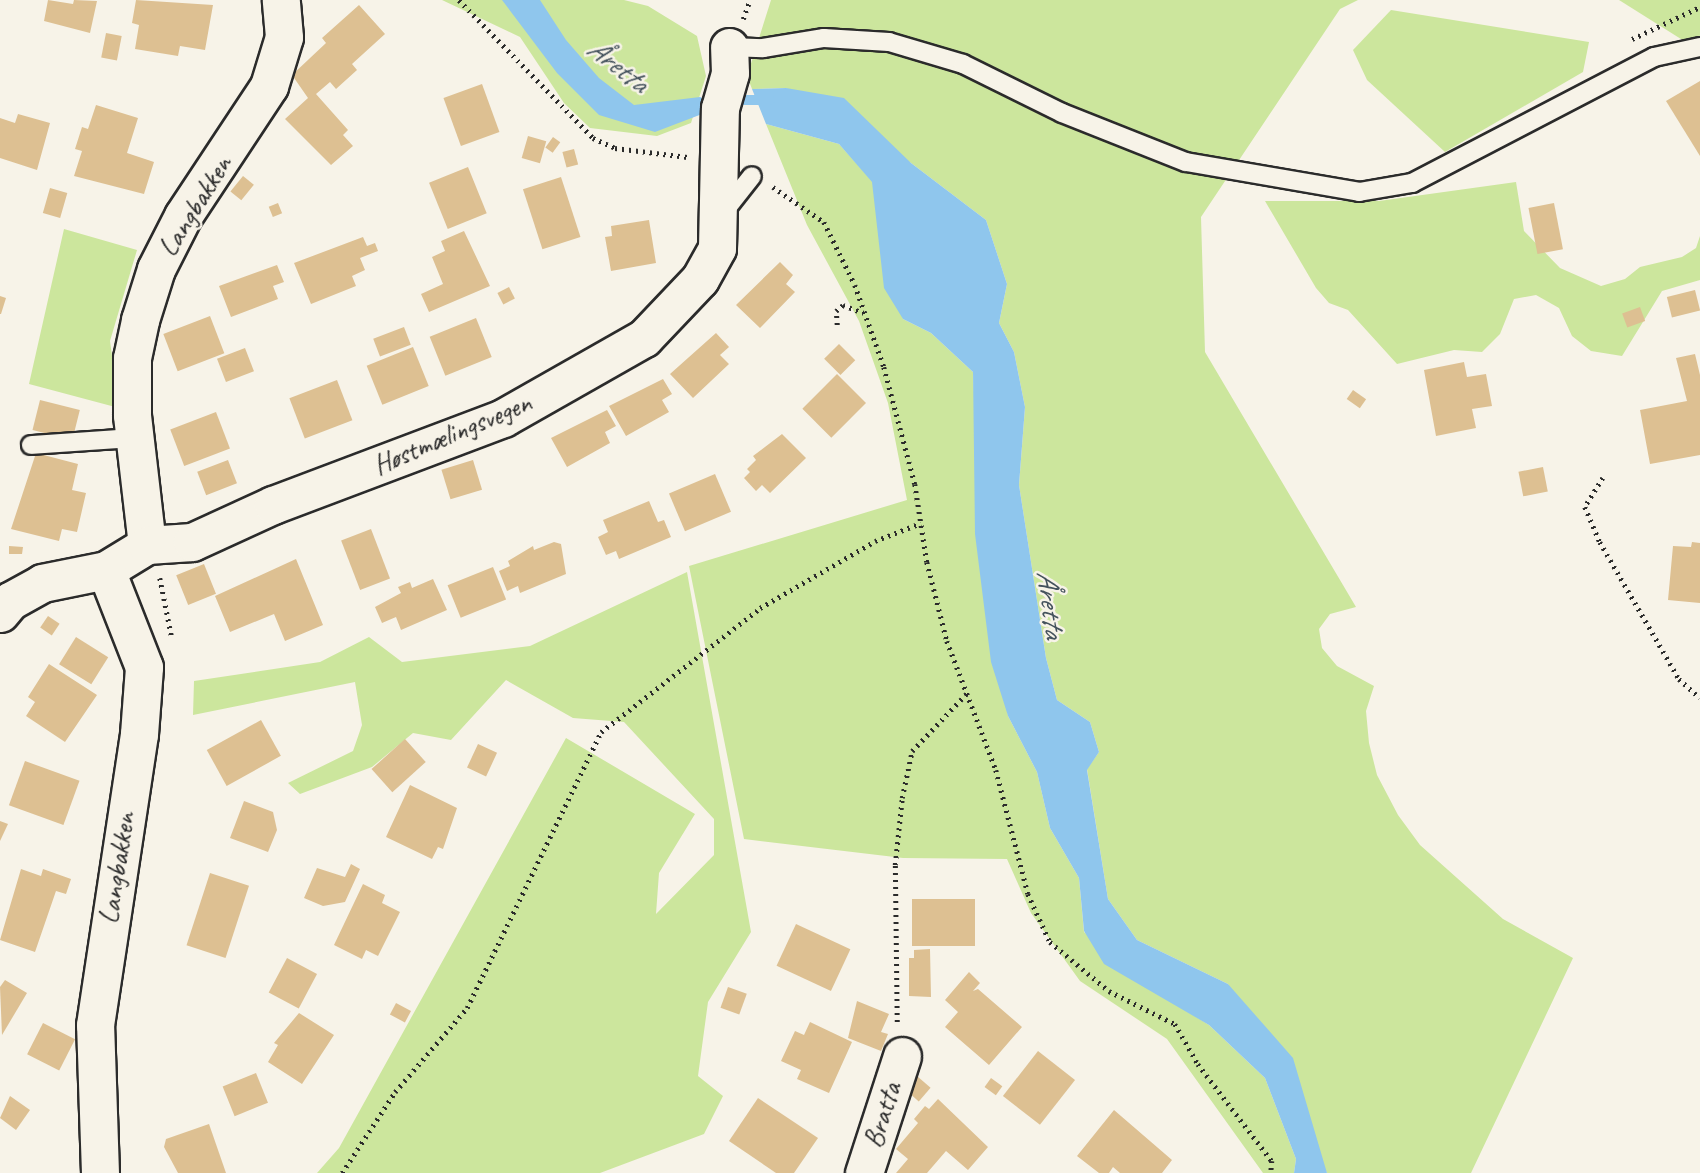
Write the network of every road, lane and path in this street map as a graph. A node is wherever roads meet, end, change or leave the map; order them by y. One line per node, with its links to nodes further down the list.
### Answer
1 (281, 0): 10 (street, Langbakken)
2 (459, 0): 5 (path)
3 (729, 47): 4 (lane); 5 (street, Høstmælingsvegen)
4 (1700, 47)
5 (718, 160): 7 (street, Høstmælingsvegen)
6 (752, 176): 7 (lane); 8 (path)
7 (722, 214): 14 (street, Høstmælingsvegen)
8 (865, 313): 9 (path); 13 (path)
9 (837, 325)
10 (135, 438): 11 (lane); 14 (street, Langbakken)
11 (31, 445)
12 (1603, 478): 18 (path)
13 (921, 523): 17 (path); 21 (path)
14 (147, 545): 15 (street, Høstmælingsvegen)
15 (106, 570): 16 (street, Høstmælingsvegen); 20 (street, Langbakken)
16 (0, 613)
17 (968, 692): 19 (path); 23 (path)
18 (1700, 698)
19 (900, 1044): 22 (street, Bratta)
20 (100, 1173)
21 (342, 1173)
22 (864, 1173)
23 (1271, 1173)

